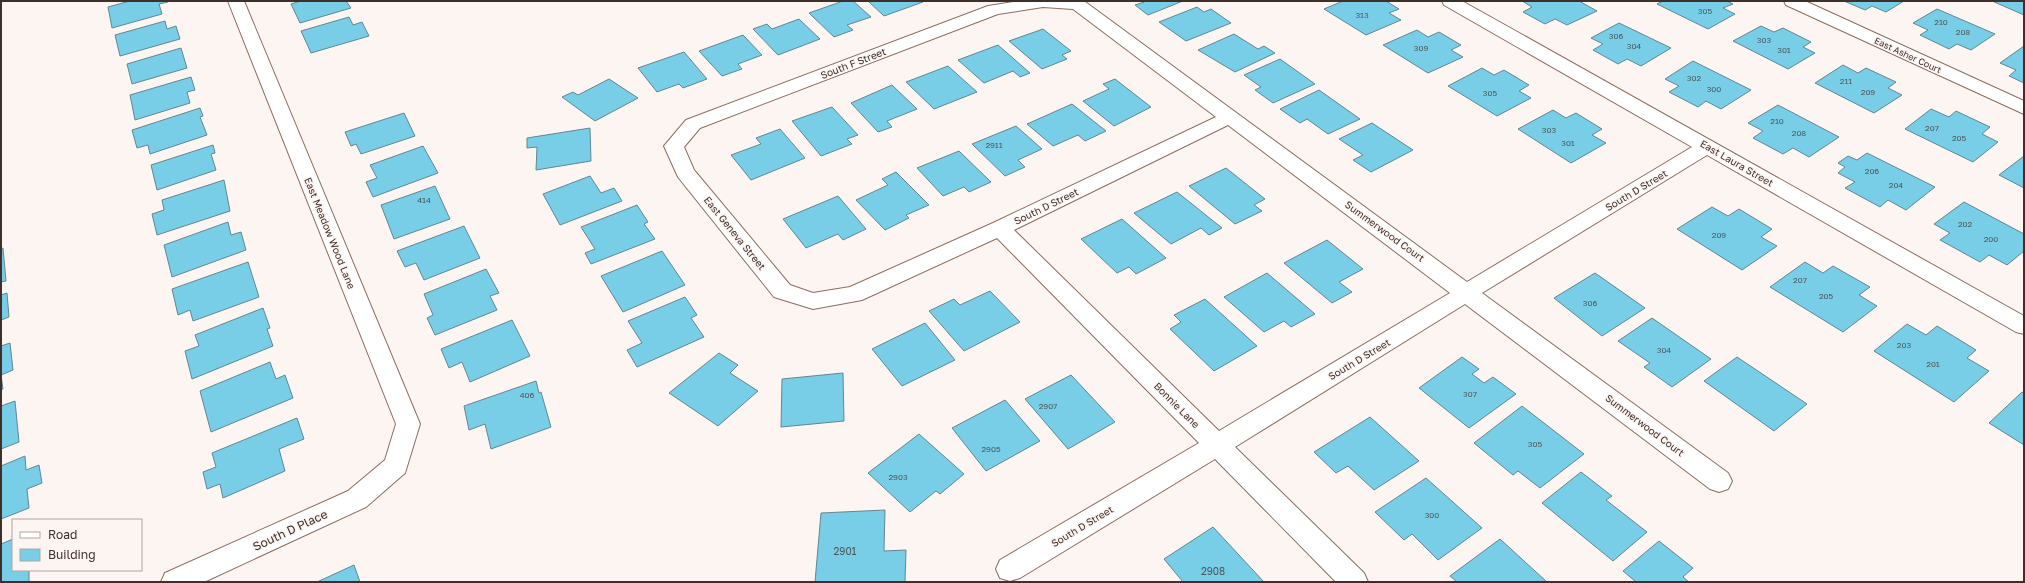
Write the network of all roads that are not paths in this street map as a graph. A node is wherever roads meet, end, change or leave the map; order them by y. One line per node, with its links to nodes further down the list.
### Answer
1 (236, 1): 14 (street, East Meadow Wood Lane)
2 (1450, 1): 8 (street, East Laura Street)
3 (1792, 1): 5 (street, East Asher Court)
4 (1043, 2): 6 (street, Summerwood Court); 7 (street, South F Street)
5 (2024, 108)
6 (1230, 117): 9 (street, South D Street); 10 (street, Summerwood Court)
7 (674, 146): 11 (street, East Geneva Street)
8 (1707, 146): 10 (street, South D Street); 12 (street, East Laura Street)
9 (1000, 228): 11 (street, South D Street); 13 (street, Bonnie Lane)
10 (1468, 292): 13 (street, South D Street); 15 (street, Summerwood Court)
11 (812, 301)
12 (2024, 326)
13 (1217, 445): 16 (street, South D Street); 18 (street, Bonnie Lane)
14 (396, 466): 17 (street, South D Place)
15 (1719, 481)
16 (1010, 569)
17 (175, 582)
18 (1354, 582)

